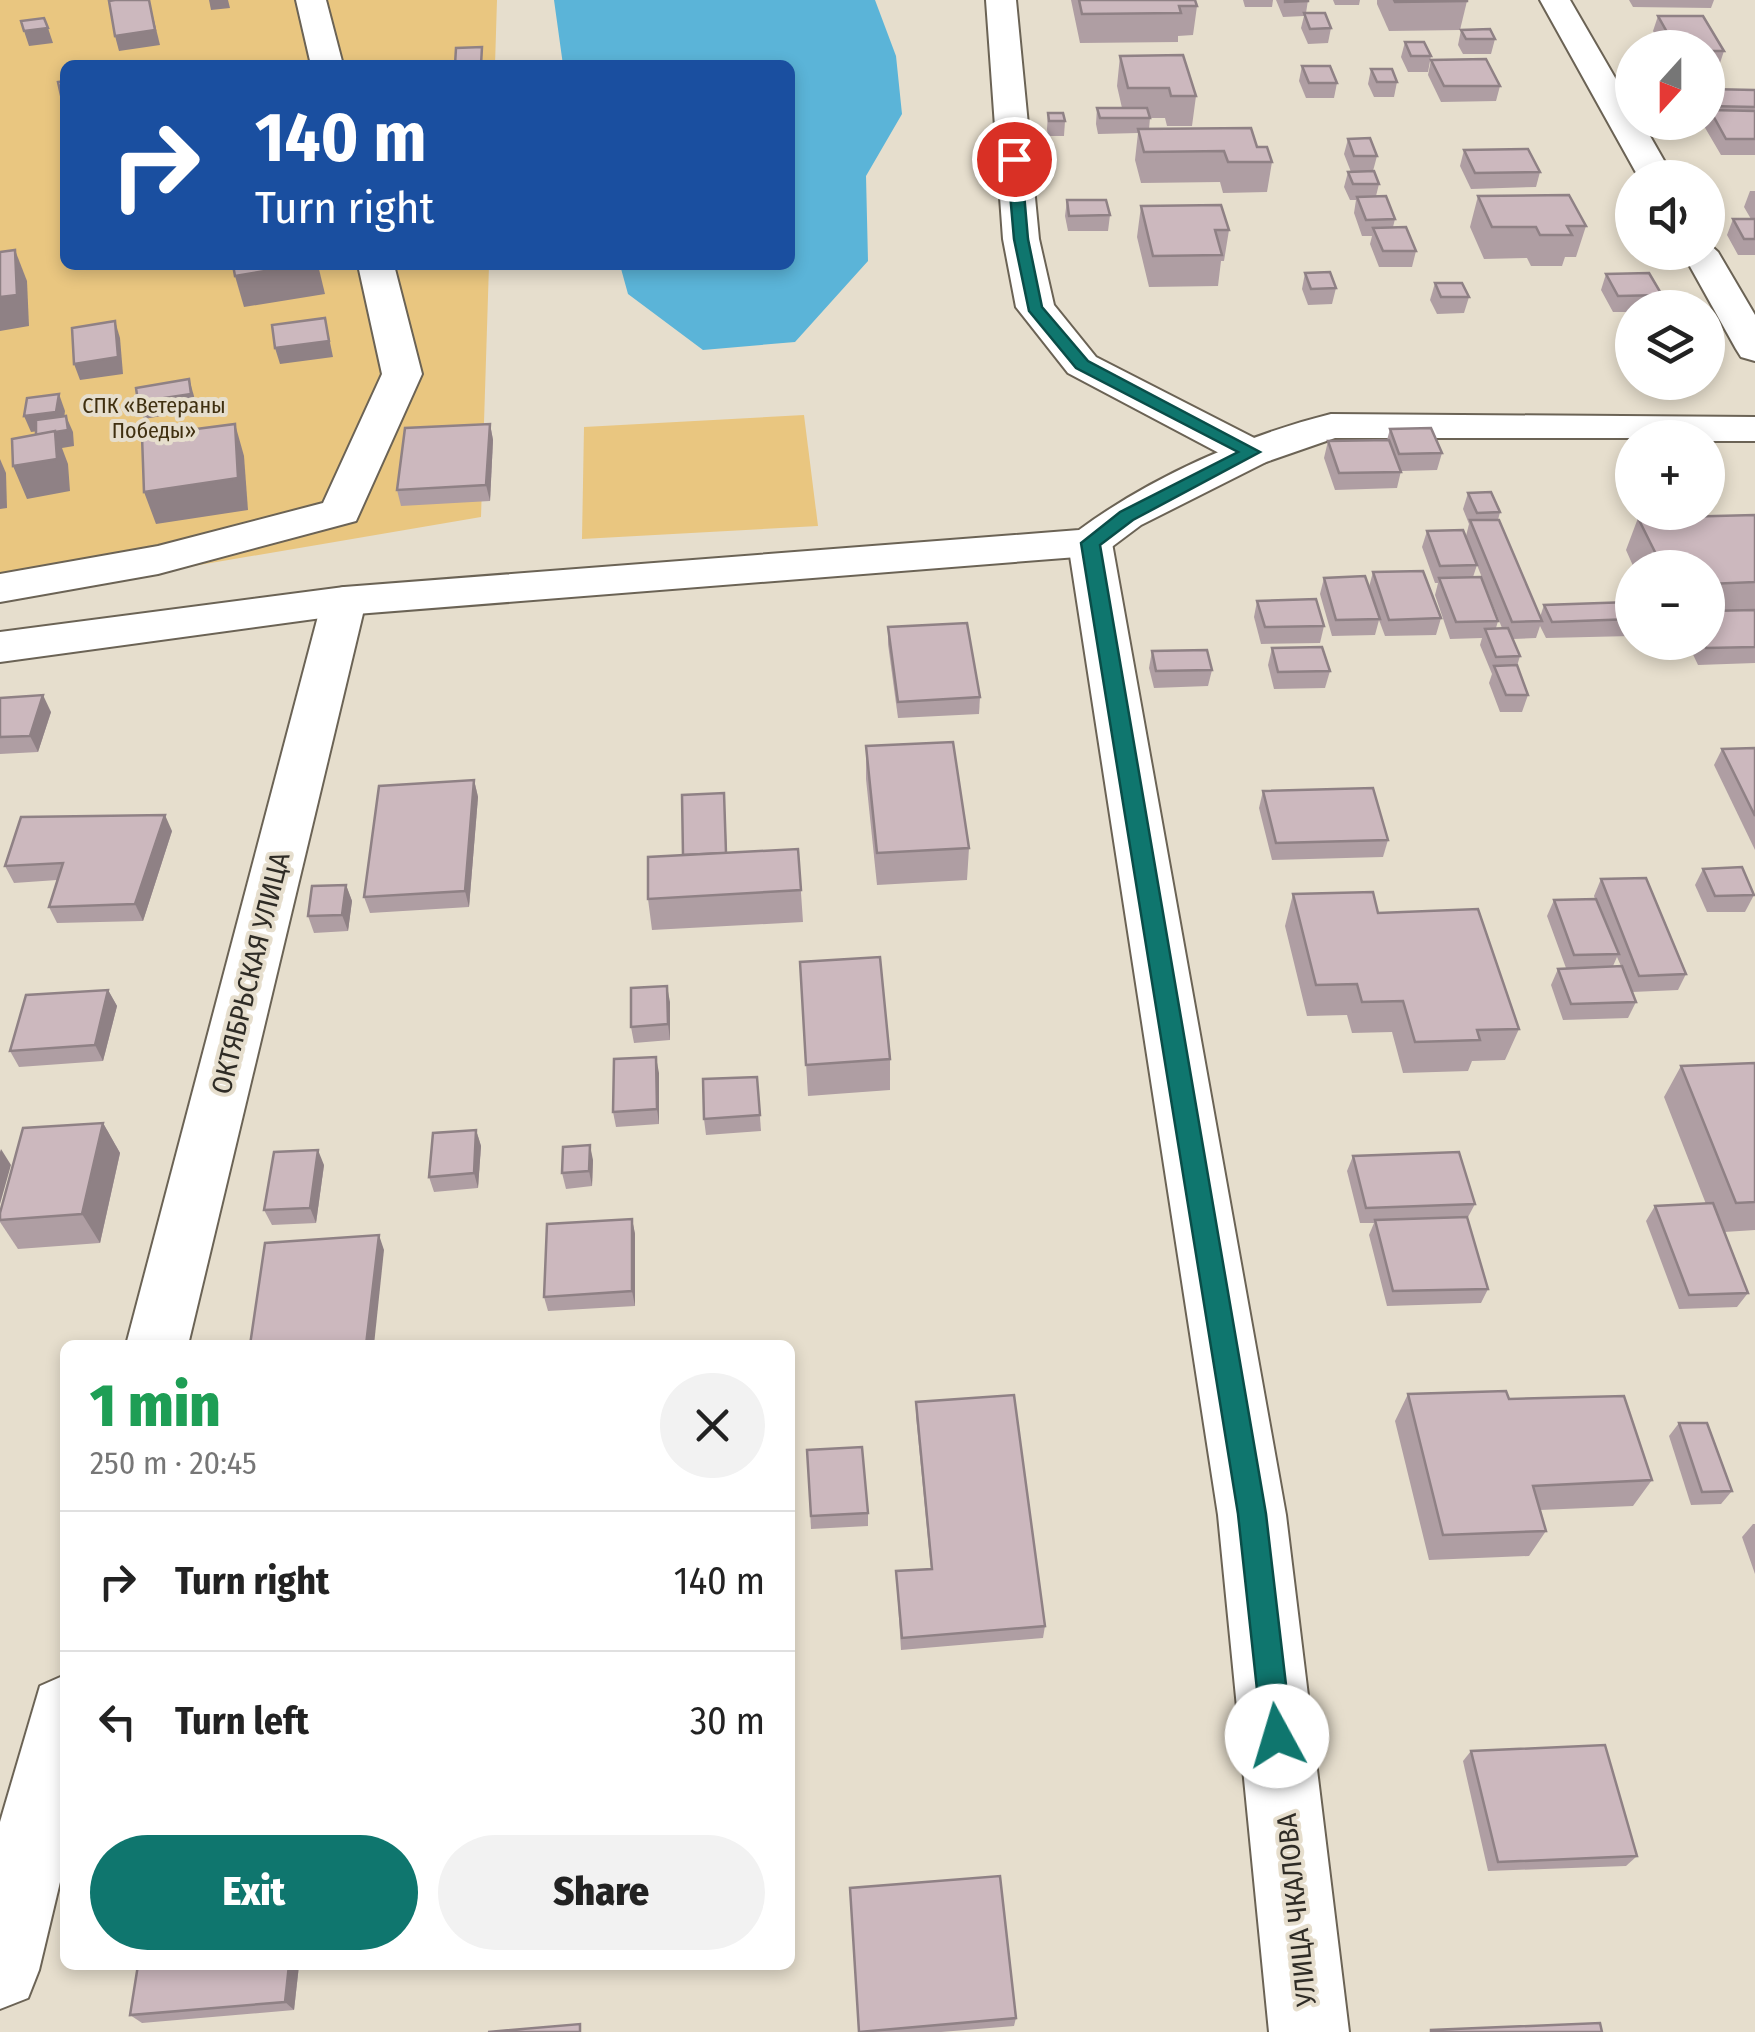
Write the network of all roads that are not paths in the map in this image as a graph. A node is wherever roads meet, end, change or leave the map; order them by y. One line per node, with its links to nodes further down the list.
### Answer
1 (312, 0): 4 (street)
2 (1001, 0): 10 (street)
3 (1554, 0): 5 (street)
4 (326, 60)
5 (1646, 160)
6 (377, 270): 12 (street)
7 (1710, 270): 8 (street)
8 (1755, 349)
9 (1755, 428): 10 (street)
10 (1251, 452): 11 (street)
11 (1090, 543): 13 (street); 18 (street, УЛИЦА ЧКАЛОВА)
12 (0, 588)
13 (344, 601): 14 (street); 15 (street, ОКТЯБРЬСКАЯ УЛИЦА)
14 (0, 647)
15 (158, 1340)
16 (60, 1732): 17 (street)
17 (0, 1970)
18 (1309, 2032)

